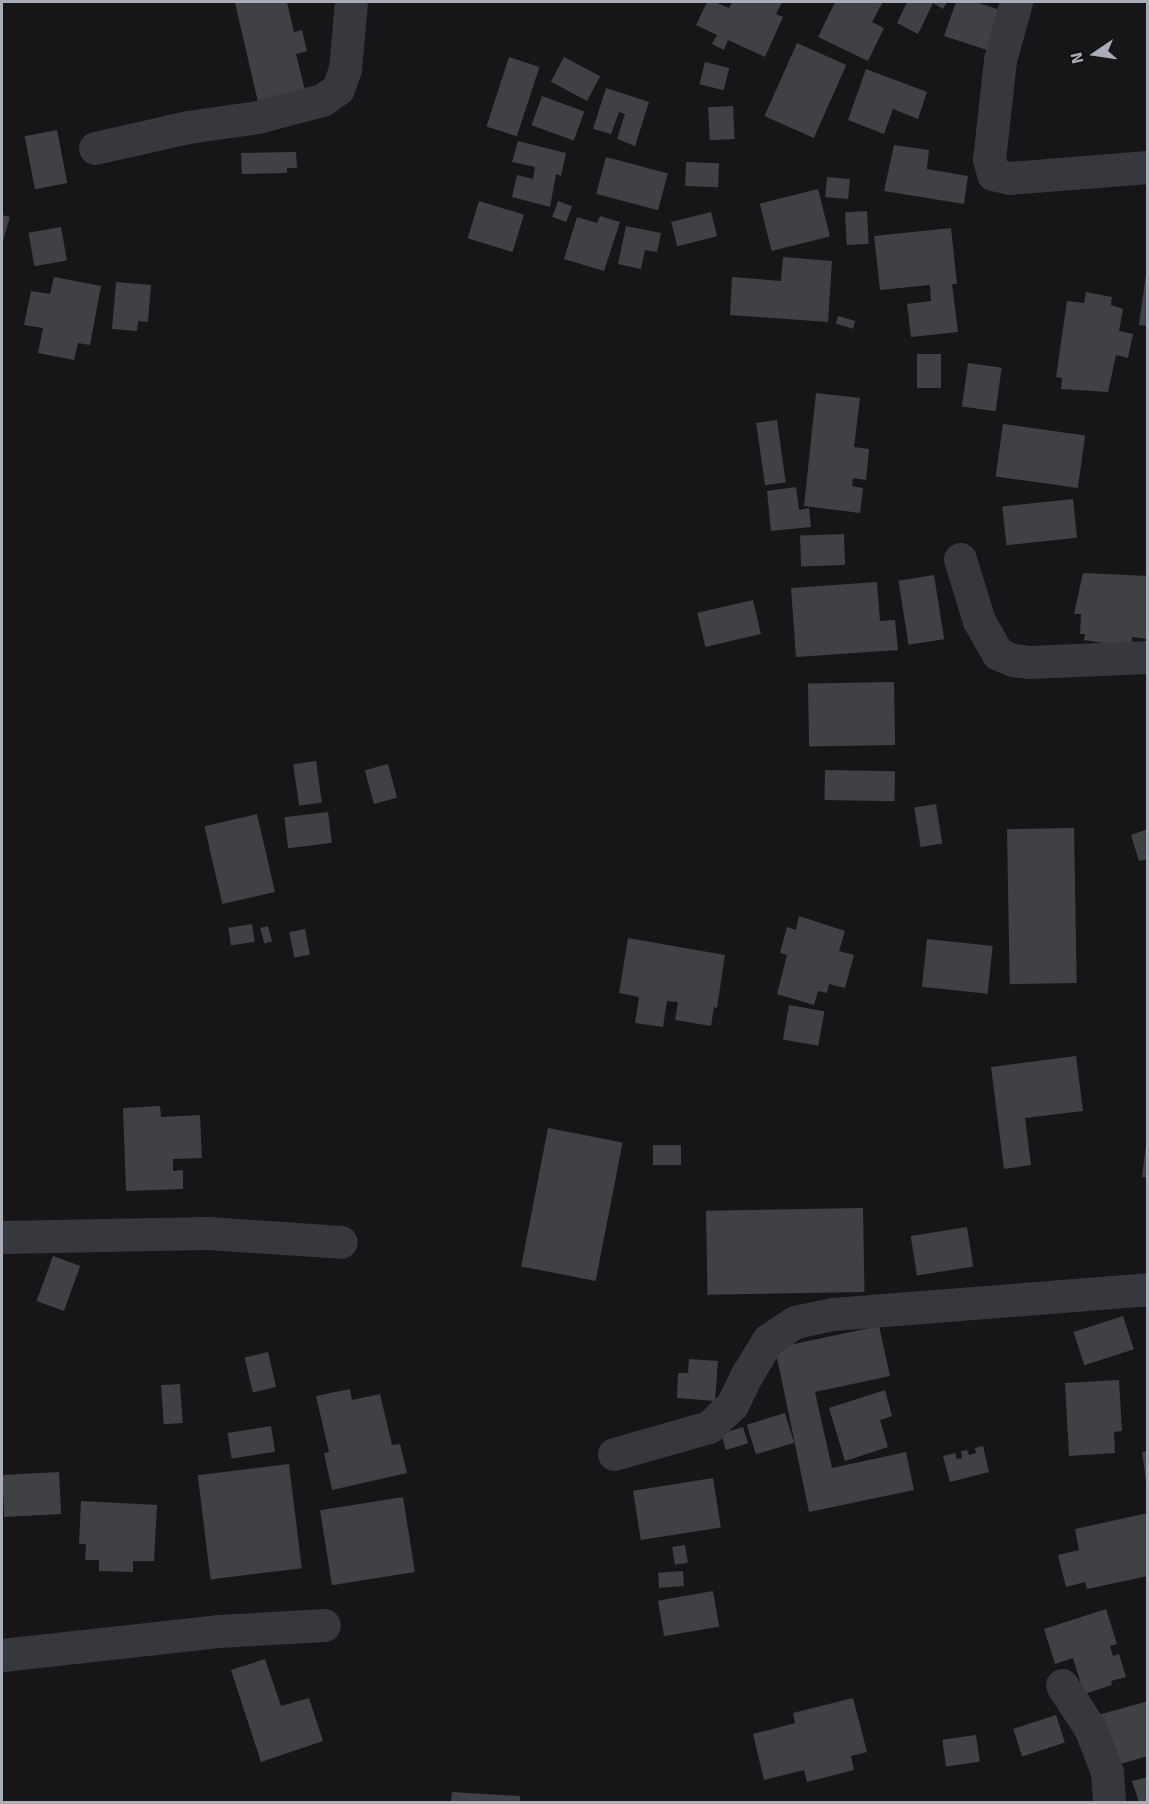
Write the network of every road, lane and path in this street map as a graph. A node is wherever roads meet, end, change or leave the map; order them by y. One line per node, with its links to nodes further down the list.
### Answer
1 (351, 2): 3 (street)
2 (1016, 2): 4 (street)
3 (95, 148)
4 (1148, 167)
5 (960, 559): 6 (street)
6 (1148, 657)
7 (2, 1237): 8 (street)
8 (341, 1242)
9 (1148, 1289): 10 (street)
10 (614, 1454)
11 (324, 1626): 12 (street)
12 (2, 1655)
13 (1062, 1685): 14 (street)
14 (1109, 1803)

